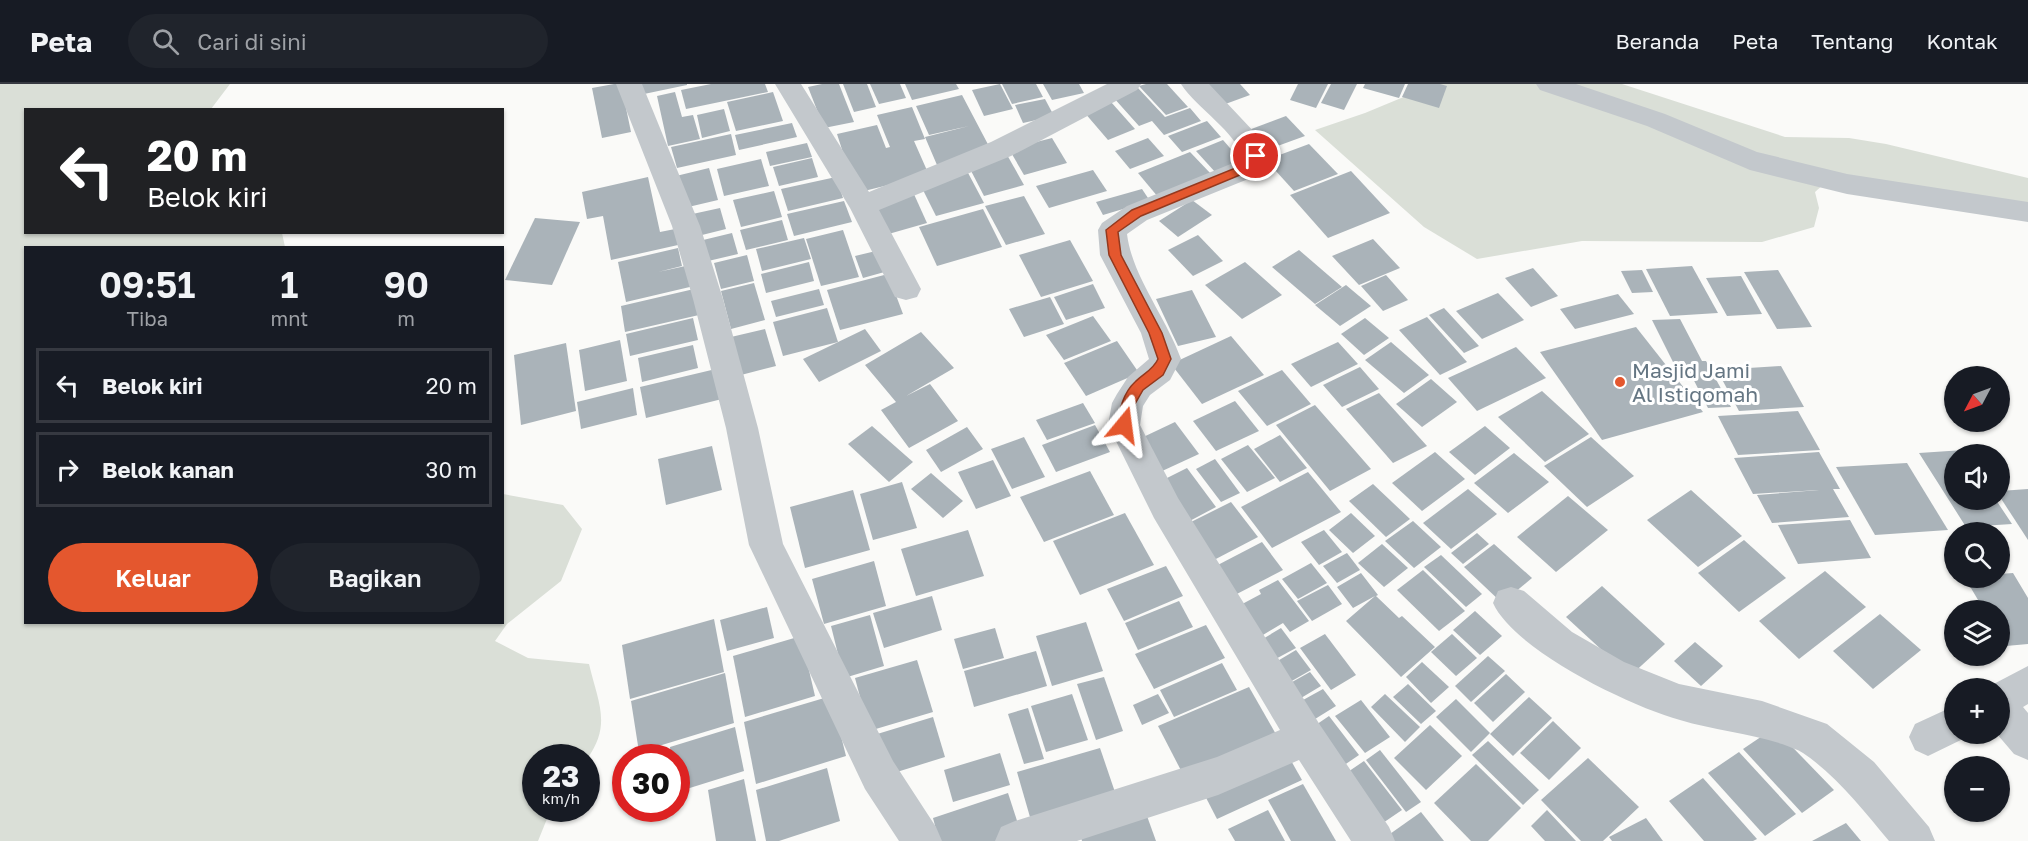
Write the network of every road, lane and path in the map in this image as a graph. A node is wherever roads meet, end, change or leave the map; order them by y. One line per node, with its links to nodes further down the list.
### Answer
1 (629, 84): 15 (street)
2 (788, 84): 6 (street)
3 (1128, 84): 6 (street)
4 (1194, 84): 13 (street)
5 (1549, 84): 7 (street)
6 (863, 206): 8 (street)
7 (2028, 212)
8 (906, 289)
9 (1511, 603): 18 (street)
10 (2028, 684): 11 (street)
11 (2010, 694)
12 (2010, 720): 14 (street)
13 (1306, 738): 16 (street); 17 (street)
14 (2028, 741)
15 (922, 841)
16 (1015, 841)
17 (1375, 841)
18 (1915, 841)

